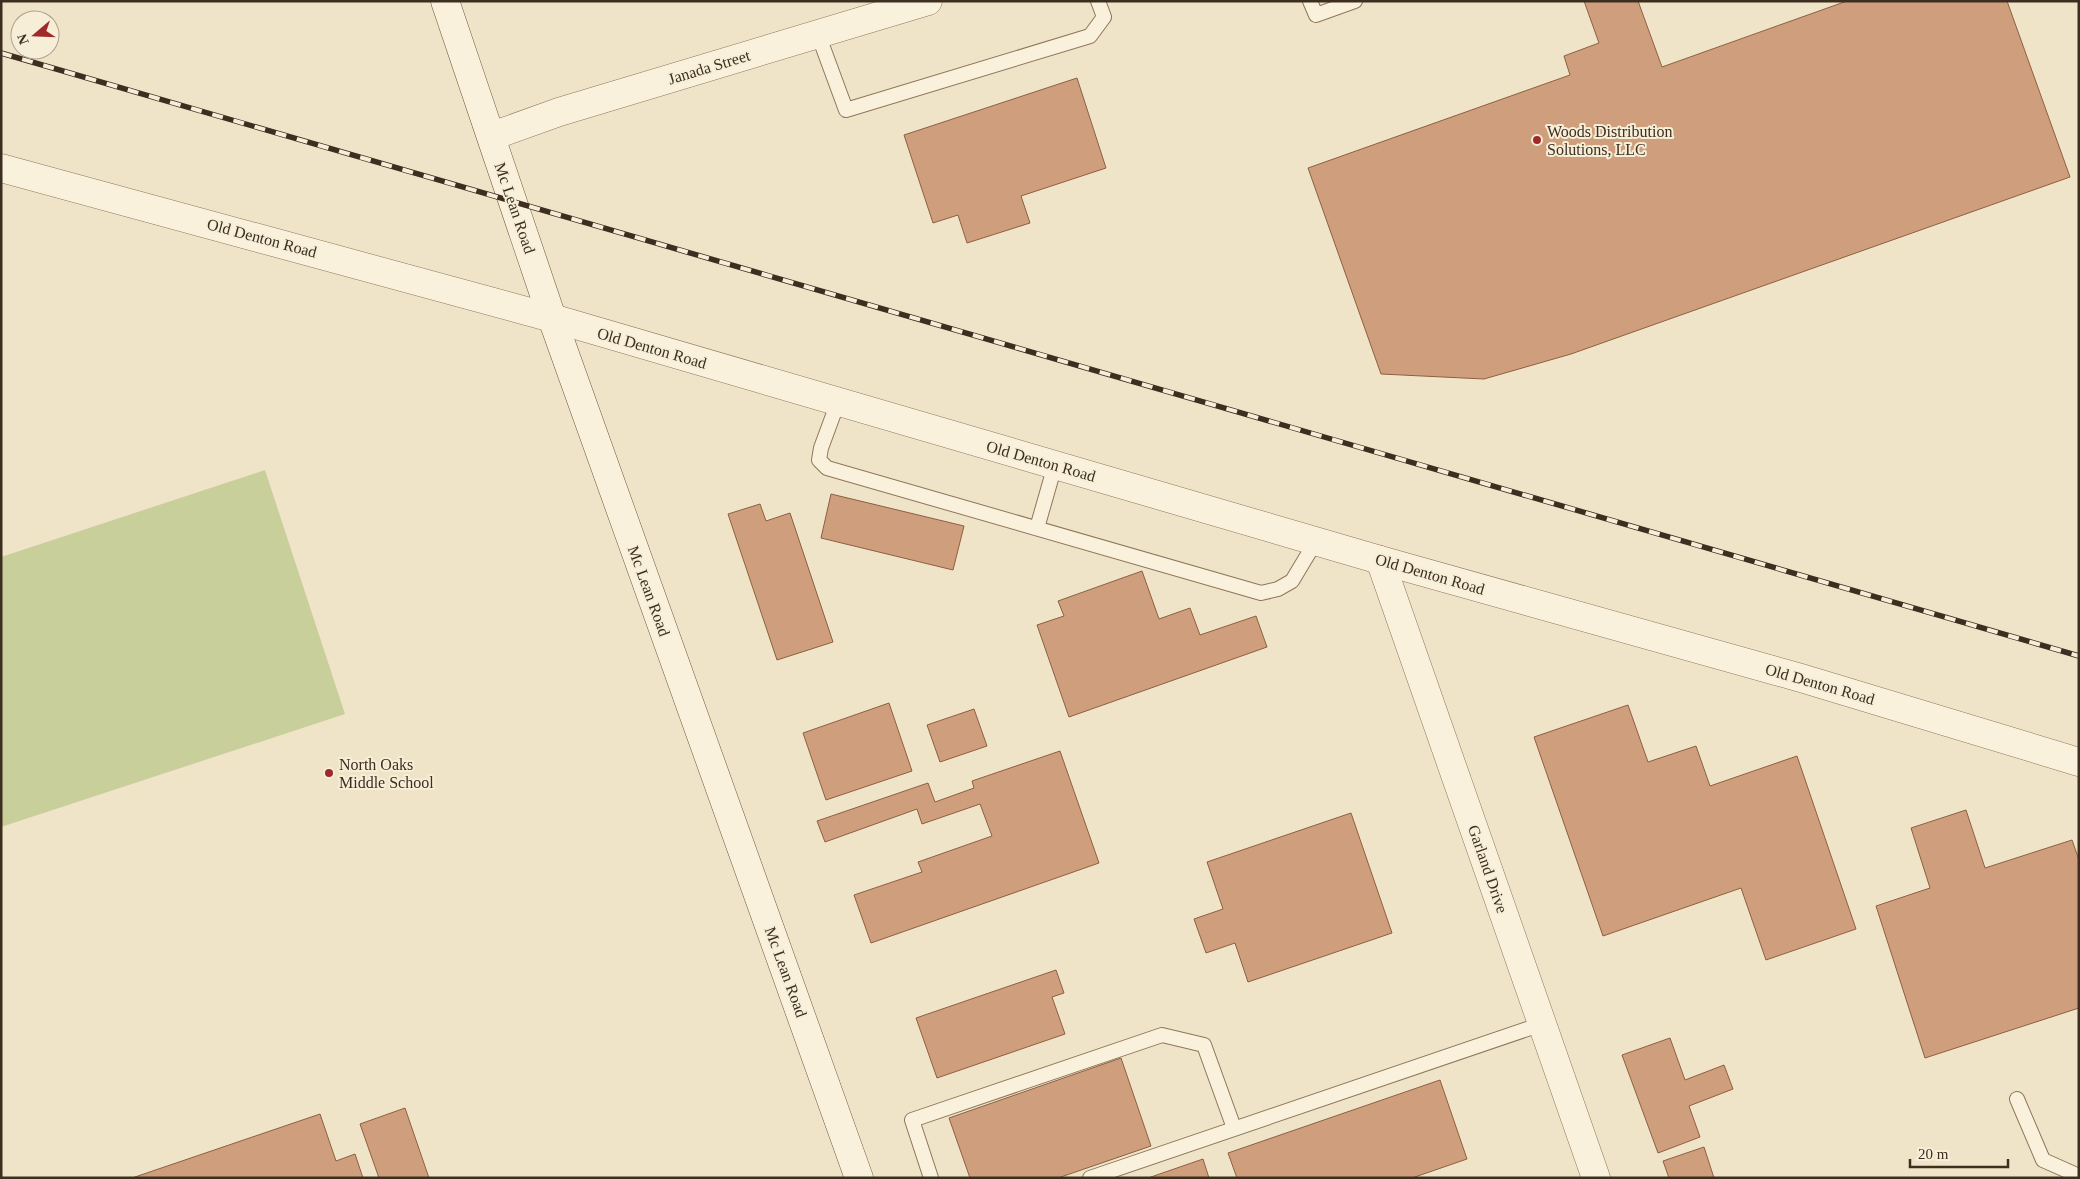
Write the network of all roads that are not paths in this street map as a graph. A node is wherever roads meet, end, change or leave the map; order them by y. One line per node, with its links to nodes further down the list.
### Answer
1 (445, 1): 7 (street, Mc Lean Road)
2 (928, 1): 6 (street, Janada Street)
3 (1098, 1): 6 (lane)
4 (1310, 1): 5 (lane)
5 (1355, 1)
6 (818, 34): 7 (street, Janada Street)
7 (492, 136): 9 (street, Mc Lean Road)
8 (1, 168): 9 (street, Old Denton Road)
9 (552, 318): 10 (street, Old Denton Road); 20 (street, Mc Lean Road)
10 (838, 402): 11 (street, Old Denton Road); 12 (lane)
11 (1055, 465): 12 (lane); 13 (street, Old Denton Road)
12 (1037, 528): 13 (lane)
13 (1316, 541): 14 (street, Old Denton Road)
14 (1380, 560): 15 (street, Old Denton Road); 16 (street, Garland Drive)
15 (2079, 762)
16 (1542, 1024): 18 (lane); 23 (street, Garland Drive)
17 (2017, 1099): 19 (lane)
18 (1234, 1128): 21 (lane); 22 (lane)
19 (2079, 1176)
20 (859, 1178)
21 (931, 1178)
22 (1090, 1178)
23 (1596, 1178)

